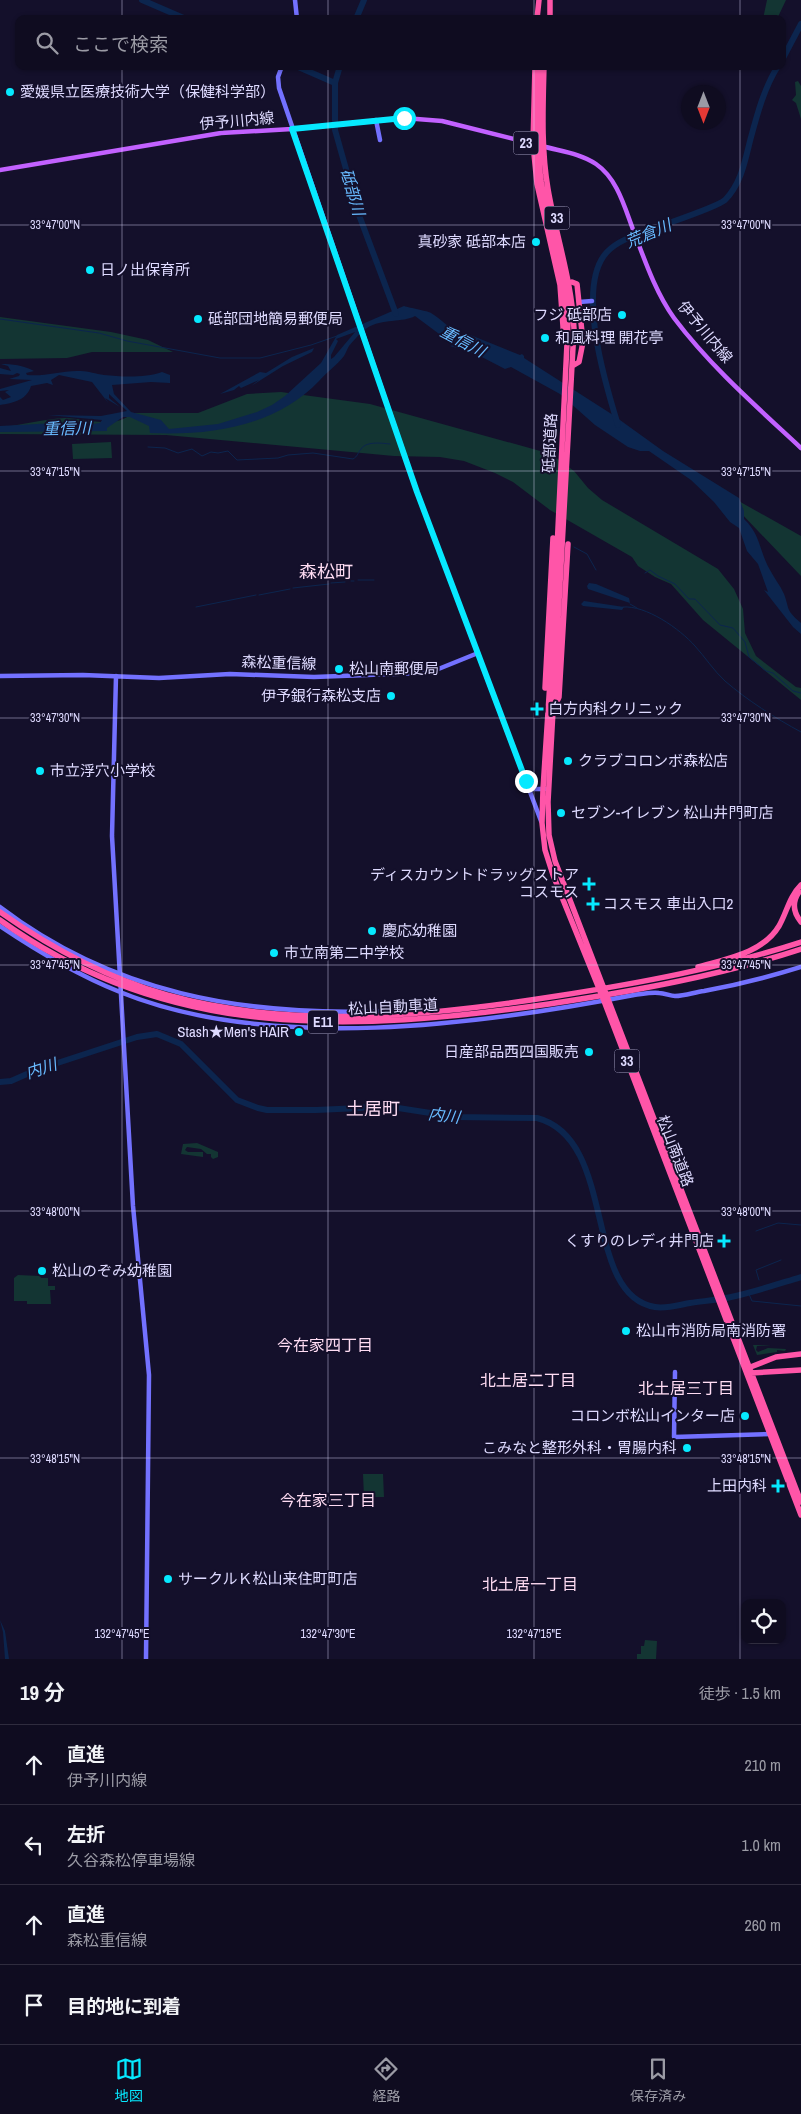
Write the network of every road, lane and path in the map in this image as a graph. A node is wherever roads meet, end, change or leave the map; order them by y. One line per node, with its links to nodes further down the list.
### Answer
1 (295, 0): 4 (street)
2 (540, 0): 5 (highway)
3 (548, 0): 6 (highway)
4 (297, 15)
5 (543, 15)
6 (544, 15)
7 (280, 70): 15 (street)
8 (535, 70): 12 (highway, 33)
9 (539, 70): 23 (highway, 砥部道路 / 33)
10 (546, 70): 13 (highway, 33)
11 (546, 70): 22 (highway, 砥部道路 / 33)
12 (534, 79): 13 (highway); 17 (highway, 33)
13 (547, 80): 18 (highway, 33)
14 (374, 120): 15 (main road, 伊予川内線 / 23); 16 (street); 17 (main road, 伊予川内線 / 23)
15 (292, 129): 19 (main road, 伊予川内線 / 23); 28 (street)
16 (380, 140)
17 (532, 144): 18 (main road, 伊予川内線 / 23); 23 (highway, 33)
18 (545, 147): 21 (highway, 33); 24 (main road, 伊予川内線 / 23)
19 (0, 170)
20 (592, 301): 21 (street)
21 (578, 305): 22 (highway, 33)
22 (578, 329): 23 (highway, 砥部道路 / 33); 23 (highway, 33)
23 (571, 366): 27 (highway, 砥部道路 / 33); 27 (highway, 砥部道路 / 33)
24 (801, 448)
25 (553, 538): 31 (highway)
26 (568, 544): 31 (highway)
27 (555, 651): 31 (highway, 砥部道路 / 33)
28 (478, 653): 30 (street, 森松重信線); 32 (street)
29 (0, 676): 30 (street, 森松重信線)
30 (116, 676): 45 (street)
31 (550, 709): 33 (highway, 砥部道路 / 33)
32 (529, 789): 33 (street); 34 (street)
33 (546, 789): 34 (highway, 砥部道路 / 33)
34 (545, 823): 48 (highway, 松山南道路 / 33)
35 (801, 885): 46 (highway)
36 (801, 890): 40 (highway)
37 (0, 907): 45 (street)
38 (0, 912): 46 (highway, 松山自動車道 / E11)
39 (0, 920): 46 (highway, 松山自動車道 / E11)
40 (801, 922)
41 (0, 926): 47 (street)
42 (801, 942): 46 (highway, 松山自動車道 / E11)
43 (800, 949): 46 (highway, 松山自動車道 / E11)
44 (801, 967): 48 (street)
45 (120, 974): 47 (street); 49 (street)
46 (664, 980)
47 (120, 992): 48 (street); 57 (street)
48 (607, 1001): 52 (highway, 松山南道路 / 33)
49 (381, 1011)
50 (801, 1354): 52 (highway)
51 (801, 1370): 52 (highway)
52 (749, 1371): 54 (highway, 松山南道路 / 33)
53 (675, 1372): 54 (street)
54 (773, 1434): 55 (highway, 松山南道路 / 33); 56 (highway, 松山南道路 / 33)
55 (801, 1502)
56 (801, 1515)
57 (146, 1659)

